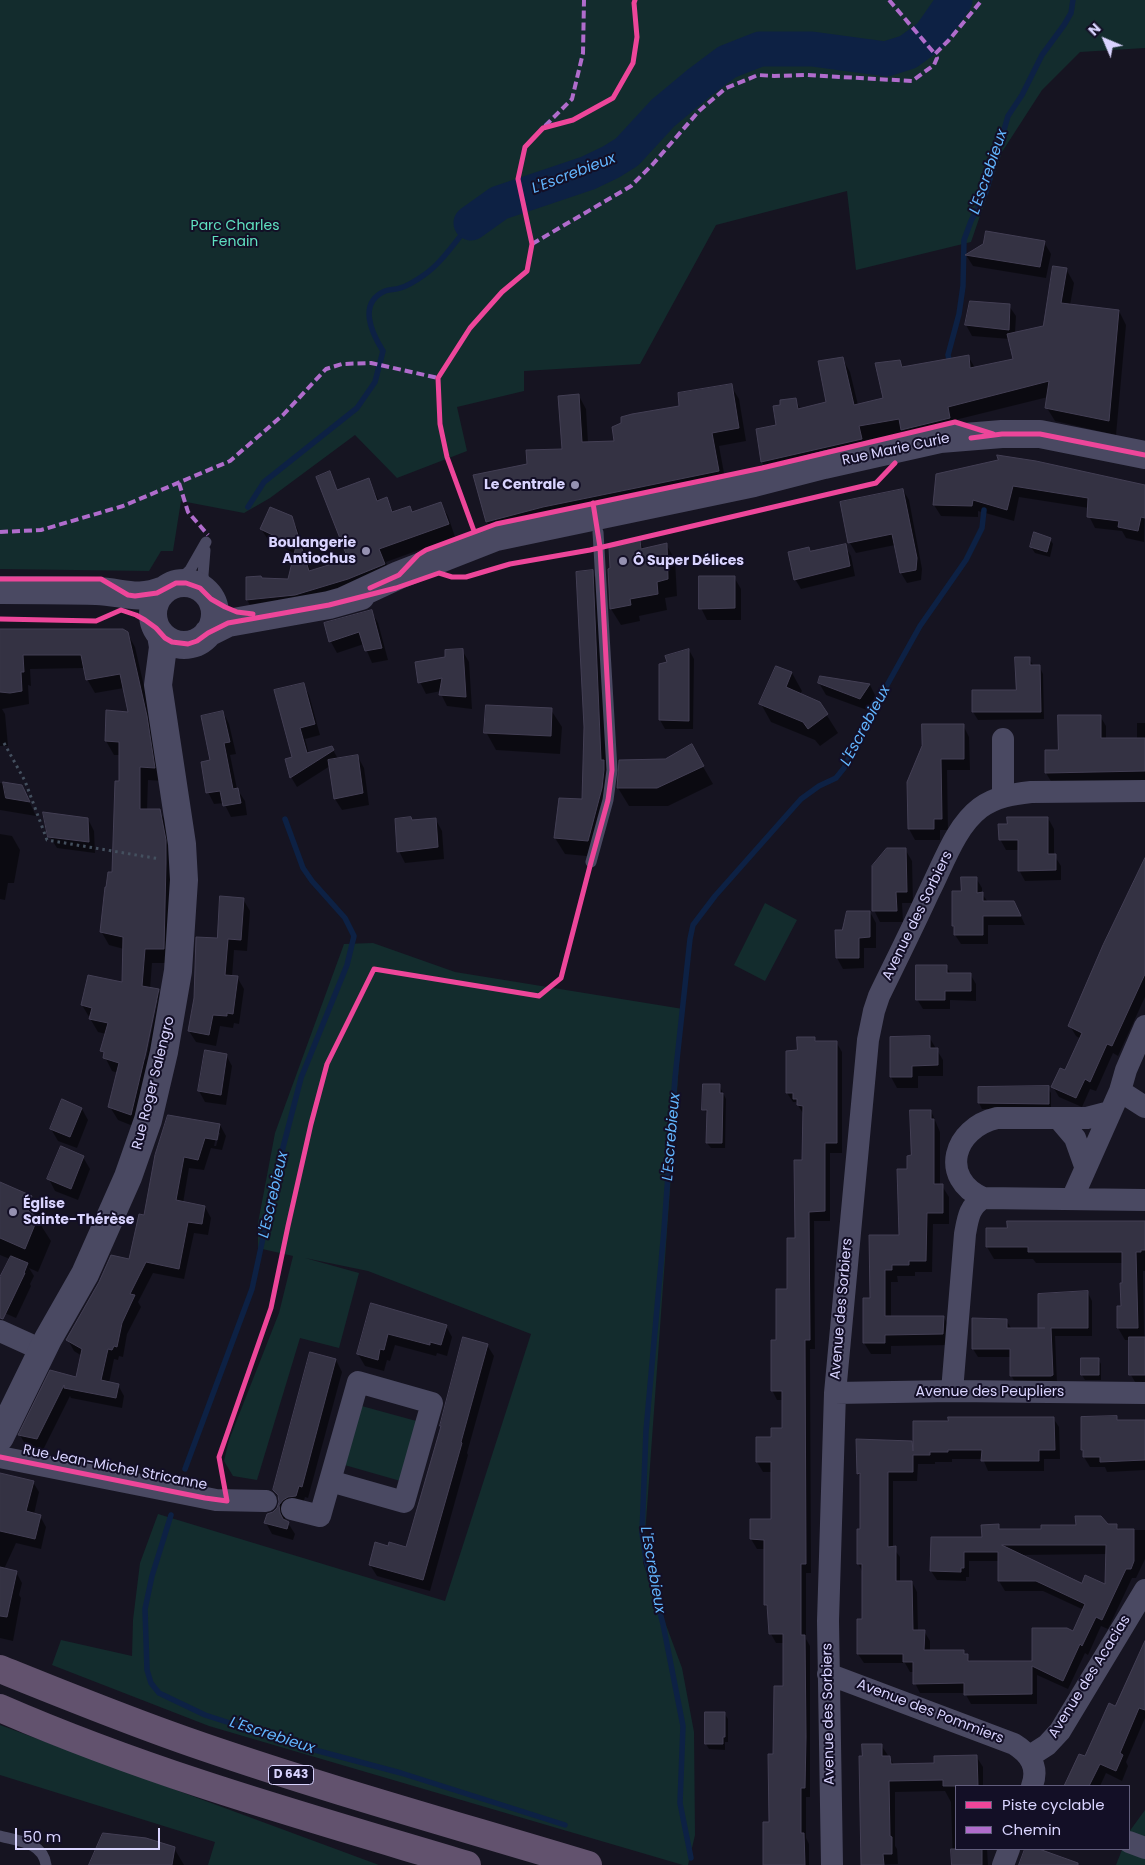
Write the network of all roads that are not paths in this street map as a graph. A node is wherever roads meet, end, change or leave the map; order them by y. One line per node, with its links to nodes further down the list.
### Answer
1 (971, 438): 2 (street); 3 (street, Rue Marie Curie); 7 (street, Rue Marie Curie)
2 (1145, 455)
3 (598, 532): 7 (street, Rue Marie Curie); 16 (lane)
4 (170, 587): 5 (street); 6 (street); 6 (lane); 10 (street)
5 (0, 590)
6 (208, 595): 9 (street, Rue Marie Curie); 11 (street)
7 (343, 601): 9 (street, Rue Marie Curie)
8 (0, 606): 10 (street)
9 (268, 615): 11 (street, Rue Marie Curie)
10 (159, 632): 11 (street); 12 (street, Rue Roger Salengro)
11 (200, 638): 12 (street, Rue Roger Salengro)
12 (160, 699): 27 (street, Rue Roger Salengro)
13 (1003, 739): 15 (street)
14 (1145, 791): 15 (street, Avenue des Sorbiers)
15 (1003, 796): 29 (street, Avenue des Sorbiers)
16 (591, 862)
17 (1145, 1026): 18 (street)
18 (1120, 1091): 19 (street); 20 (street)
19 (1145, 1107)
20 (1110, 1112): 21 (street); 22 (street)
21 (1058, 1118): 22 (street); 23 (street)
22 (1085, 1166): 24 (street)
23 (983, 1198): 24 (street); 28 (street)
24 (1072, 1199): 25 (street)
25 (1145, 1200)
26 (0, 1331): 27 (street)
27 (42, 1350): 31 (street, Rue Roger Salengro)
28 (952, 1391): 29 (street, Avenue des Peupliers); 30 (street, Avenue des Peupliers)
29 (835, 1393): 38 (street, Avenue des Sorbiers)
30 (1145, 1393)
31 (0, 1437)
32 (0, 1457): 34 (street, Rue Jean-Michel Stricanne)
33 (330, 1481): 33 (street); 35 (street)
34 (266, 1501)
35 (292, 1509)
36 (1145, 1590): 40 (street, Avenue des Acacias)
37 (0, 1670): 48 (highway, D 643)
38 (828, 1674): 40 (street, Avenue des Pommiers); 49 (street, Avenue des Sorbiers)
39 (0, 1708): 47 (highway, D 643)
40 (1030, 1756): 41 (street)
41 (1032, 1785)
42 (0, 1836): 46 (lane)
43 (1130, 1842): 44 (street)
44 (1145, 1848)
45 (1009, 1850): 50 (street)
46 (46, 1865)
47 (466, 1865)
48 (588, 1865)
49 (832, 1865)
50 (1003, 1865)

